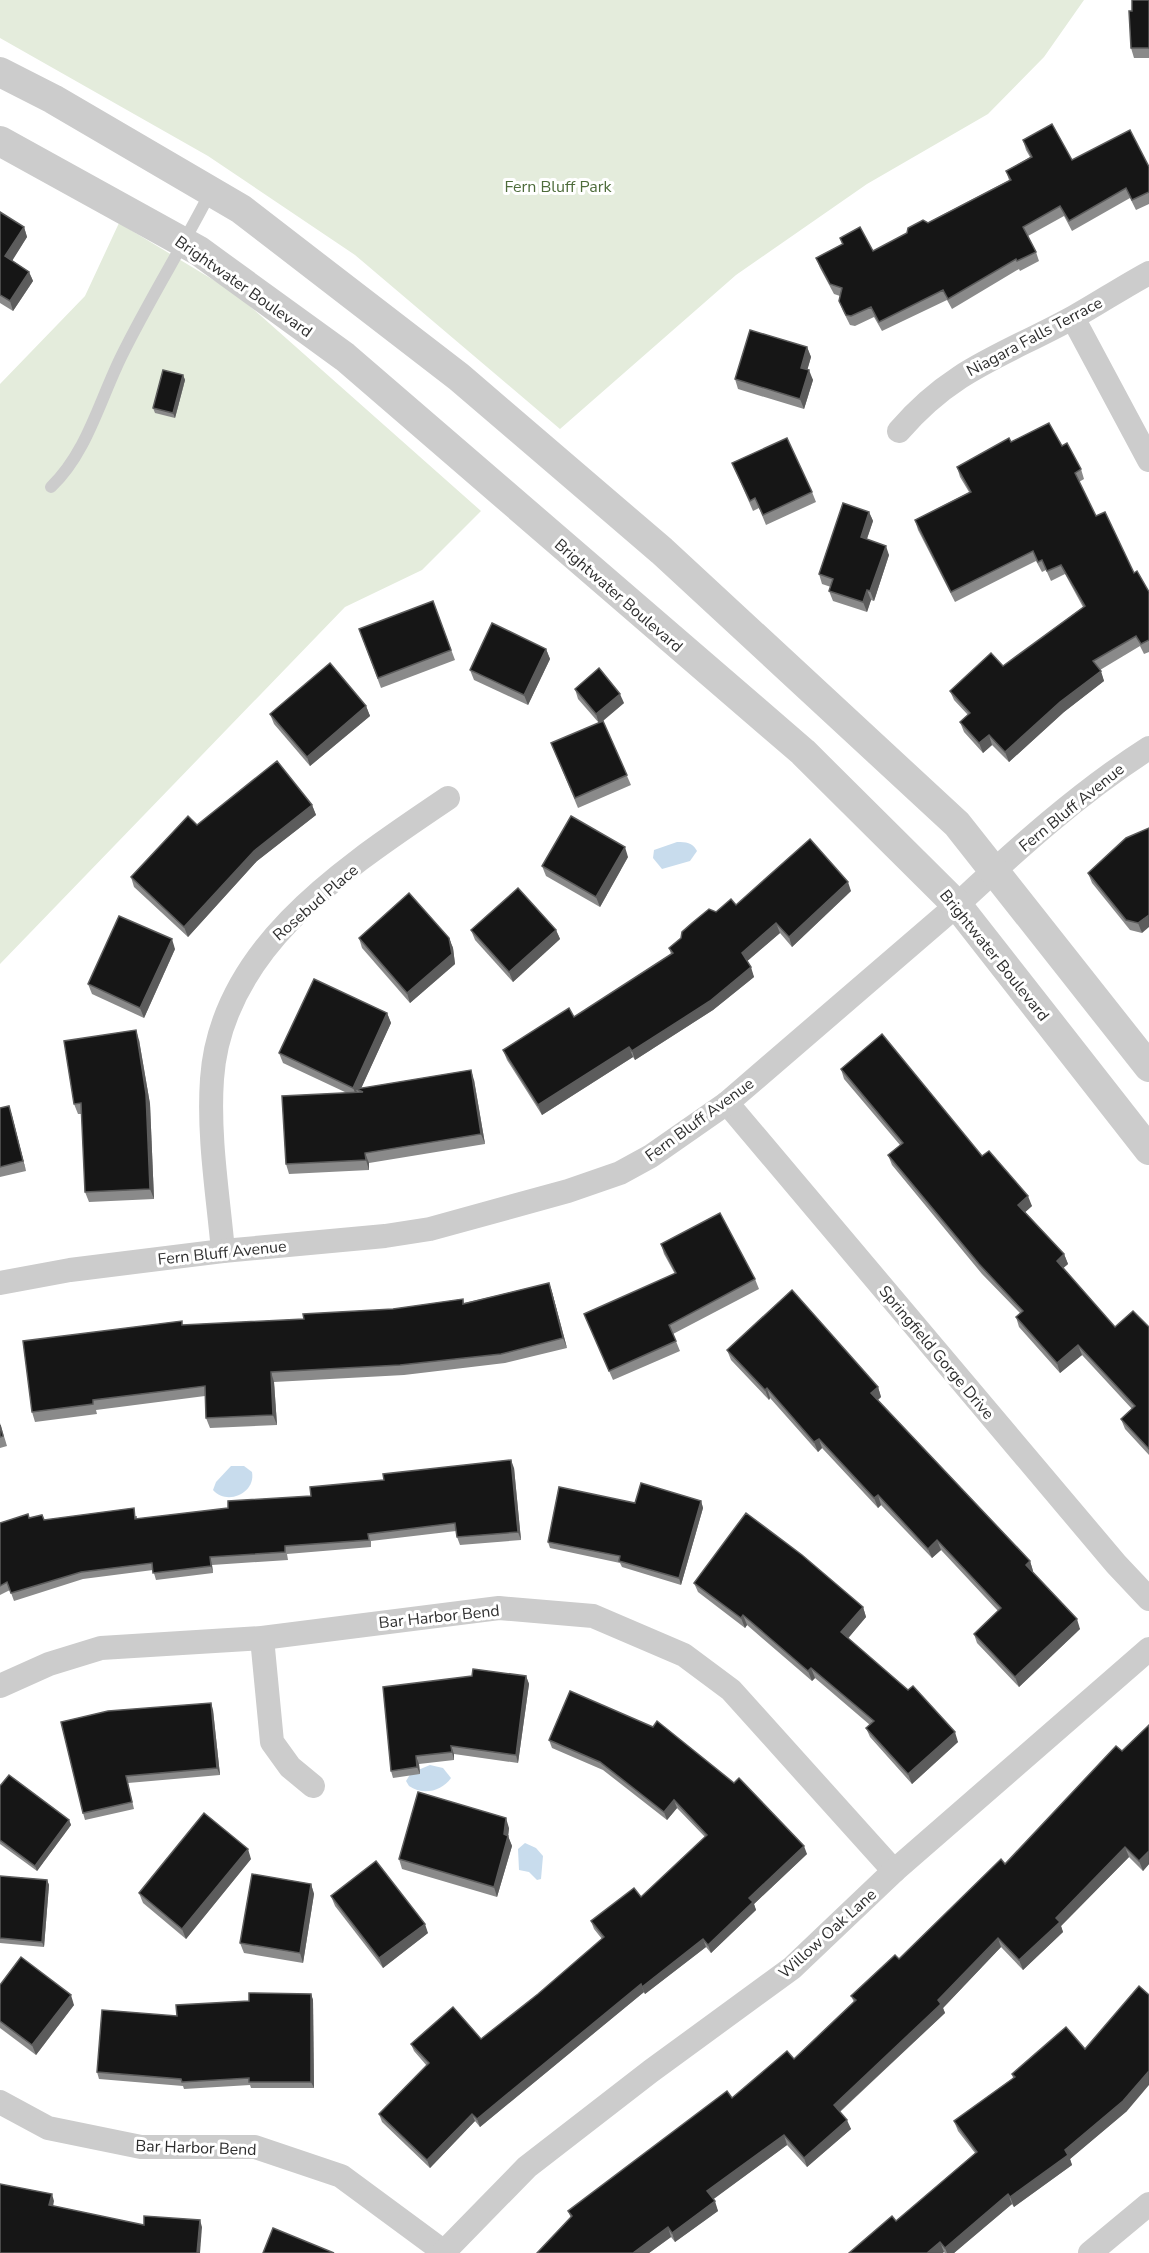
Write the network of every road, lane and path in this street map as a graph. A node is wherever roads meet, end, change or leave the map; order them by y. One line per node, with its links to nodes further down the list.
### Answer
1 (0, 72): 3 (street)
2 (0, 141): 4 (street, Brightwater Boulevard)
3 (212, 191): 4 (lane); 12 (street)
4 (184, 243): 9 (lane); 13 (street, Brightwater Boulevard)
5 (1149, 273): 6 (street, Niagara Falls Terrace)
6 (1073, 318): 7 (street, Niagara Falls Terrace); 8 (street)
7 (899, 431)
8 (1149, 460)
9 (51, 487)
10 (1149, 748): 12 (street, Fern Bluff Avenue)
11 (448, 798): 17 (street, Rosebud Place)
12 (994, 870): 13 (street, Fern Bluff Avenue); 14 (street)
13 (957, 905): 15 (street, Fern Bluff Avenue); 16 (street, Brightwater Boulevard)
14 (1149, 1067)
15 (727, 1103): 17 (street, Fern Bluff Avenue); 19 (street, Springfield Gorge Drive)
16 (1149, 1150)
17 (223, 1251): 18 (street, Fern Bluff Avenue)
18 (0, 1282)
19 (1149, 1599)
20 (261, 1638): 22 (street, Bar Harbor Bend); 23 (street); 24 (street, Bar Harbor Bend)
21 (1149, 1649): 24 (street, Willow Oak Lane)
22 (0, 1686)
23 (313, 1786)
24 (894, 1872): 27 (street, Willow Oak Lane)
25 (0, 2102): 27 (street, Bar Harbor Bend)
26 (1149, 2204): 28 (street)
27 (443, 2252)
28 (1090, 2253)

